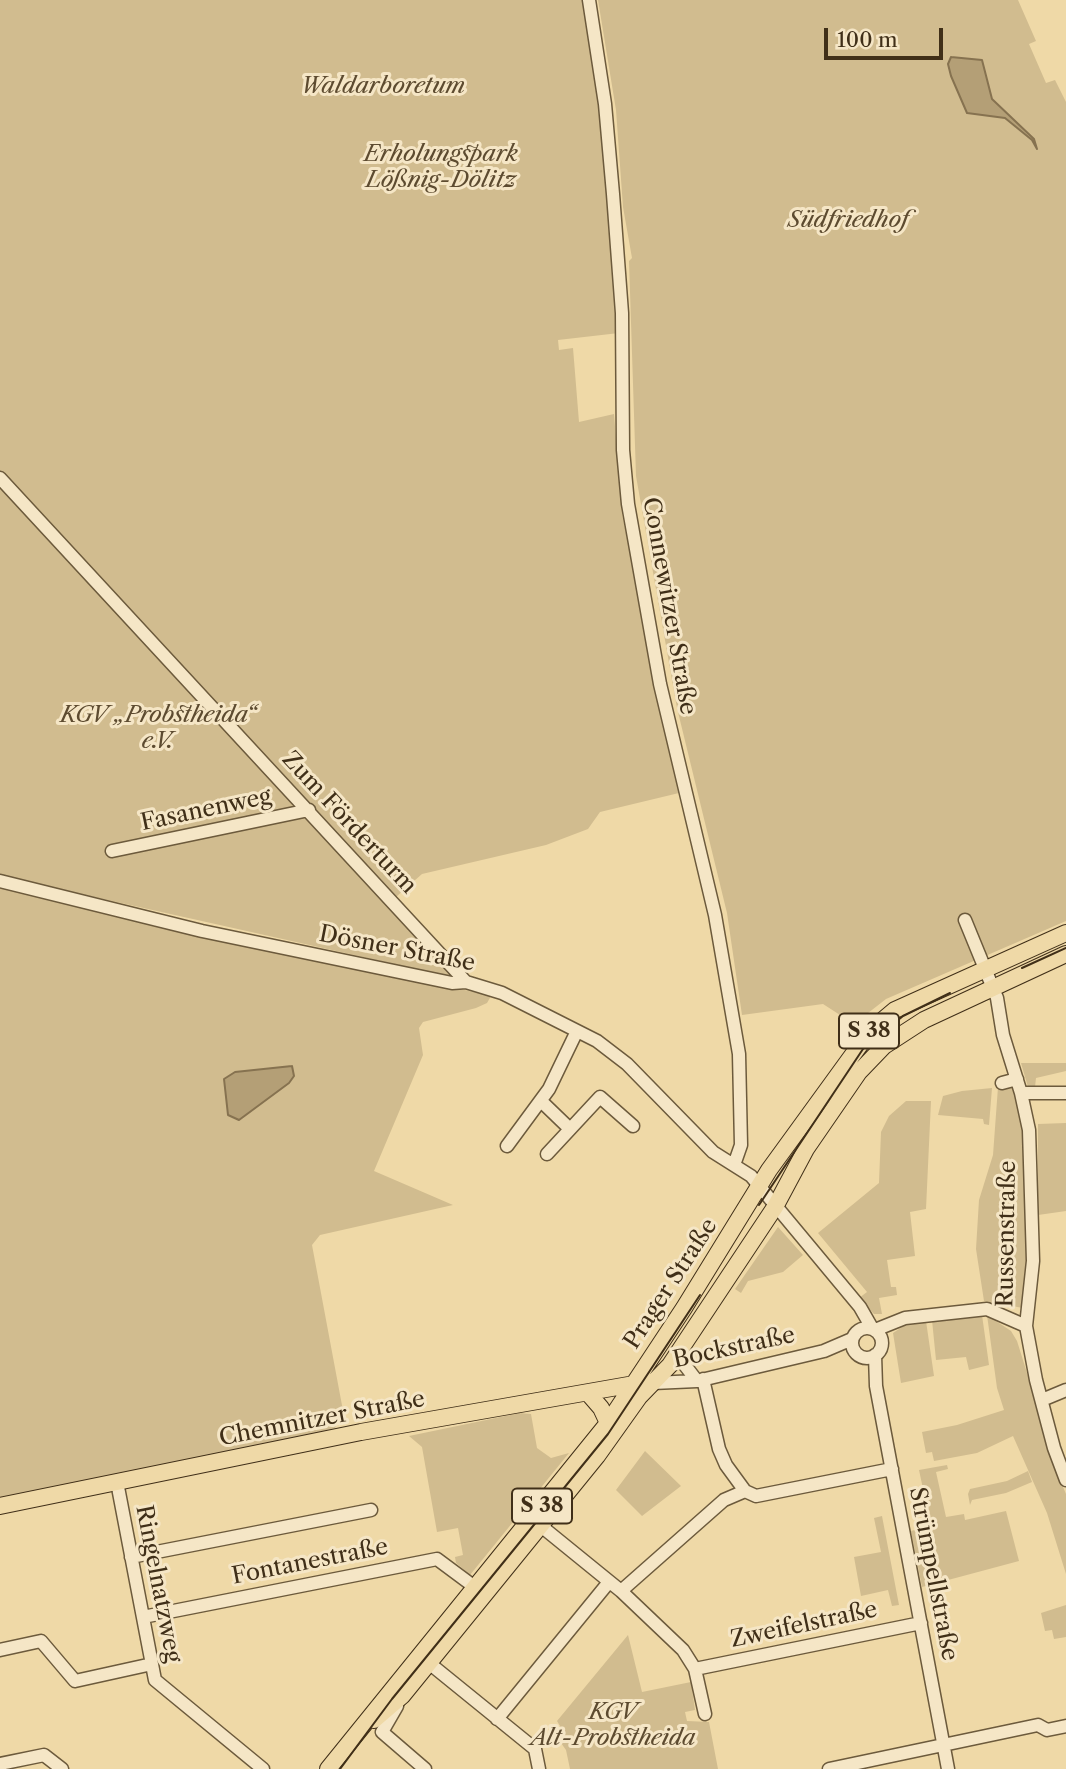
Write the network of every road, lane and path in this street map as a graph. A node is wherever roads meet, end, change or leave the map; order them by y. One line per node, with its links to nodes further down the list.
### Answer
1 (589, 0): 22 (street, Connewitzer Straße)
2 (0, 478): 3 (street, Zum Förderturm)
3 (309, 810): 4 (street, Fasanenweg); 10 (street, Zum Förderturm)
4 (112, 851)
5 (0, 881): 10 (street, Dösner Straße)
6 (965, 920): 9 (street, Russenstraße)
7 (1066, 933): 9 (main road, Prager Straße / S 38)
8 (1066, 954): 11 (main road, Prager Straße / S 38)
9 (986, 969): 11 (street, Russenstraße); 23 (main road, Prager Straße / S 38)
10 (466, 982): 12 (street, Dösner Straße)
11 (993, 988): 13 (street, Russenstraße); 23 (main road, Prager Straße / S 38)
12 (576, 1032): 17 (street); 22 (street, Dösner Straße)
13 (1017, 1079): 14 (street); 15 (street, Russenstraße)
14 (1002, 1083)
15 (1021, 1093): 16 (street); 24 (street, Russenstraße)
16 (1066, 1093)
17 (541, 1101): 19 (street); 20 (street)
18 (633, 1126): 19 (street)
19 (570, 1129): 21 (street)
20 (507, 1146)
21 (547, 1154)
22 (734, 1165): 23 (street)
23 (767, 1198): 25 (street, Strümpellstraße); 26 (main road, Prager Straße / S 38); 29 (main road, Prager Straße / S 38)
24 (1026, 1326): 25 (street, Bockstraße); 32 (street, Russenstraße)
25 (866, 1342): 27 (street, Bockstraße); 34 (street, Strümpellstraße)
26 (677, 1355): 27 (street); 28 (main road, Prager Straße / S 38)
27 (700, 1380): 28 (street, Bockstraße); 37 (street)
28 (653, 1383): 29 (main road, Chemnitzer Straße); 40 (main road, Prager Straße / S 38)
29 (634, 1384): 31 (main road, Chemnitzer Straße); 33 (main road, Prager Straße / S 38)
30 (1066, 1390): 32 (street)
31 (588, 1392): 33 (main road); 36 (main road, Chemnitzer Straße)
32 (1042, 1400): 35 (street, Russenstraße)
33 (608, 1423): 43 (main road, Prager Straße / S 38)
34 (892, 1469): 37 (street); 46 (street, Strümpellstraße)
35 (1066, 1480)
36 (117, 1482): 38 (main road, Chemnitzer Straße); 41 (street, Ringelnatzweg)
37 (745, 1491): 44 (street)
38 (0, 1506)
39 (371, 1510): 41 (street)
40 (541, 1526): 42 (street); 48 (main road, Prager Straße)
41 (131, 1557): 45 (street, Ringelnatzweg)
42 (609, 1581): 44 (street); 53 (street)
43 (476, 1588): 45 (street, Fontanestraße); 55 (main road, Prager Straße)
44 (621, 1591): 50 (street)
45 (143, 1617): 49 (street, Ringelnatzweg)
46 (921, 1623): 50 (street, Zweifelstraße); 56 (street, Strümpellstraße)
47 (0, 1650): 49 (street)
48 (429, 1663): 51 (main road, Prager Straße); 53 (street)
49 (152, 1664): 60 (street, Ringelnatzweg)
50 (695, 1669): 52 (street)
51 (402, 1696): 55 (main road, Prager Straße); 62 (street)
52 (705, 1714)
53 (497, 1719): 63 (street)
54 (1066, 1726): 56 (street)
55 (363, 1727): 61 (main road, Prager Straße)
56 (943, 1745): 57 (street); 65 (street, Strümpellstraße)
57 (895, 1762): 64 (street)
58 (0, 1764): 59 (street)
59 (62, 1769)
60 (264, 1769)
61 (328, 1769)
62 (425, 1769)
63 (539, 1769)
64 (829, 1769)
65 (948, 1769)

